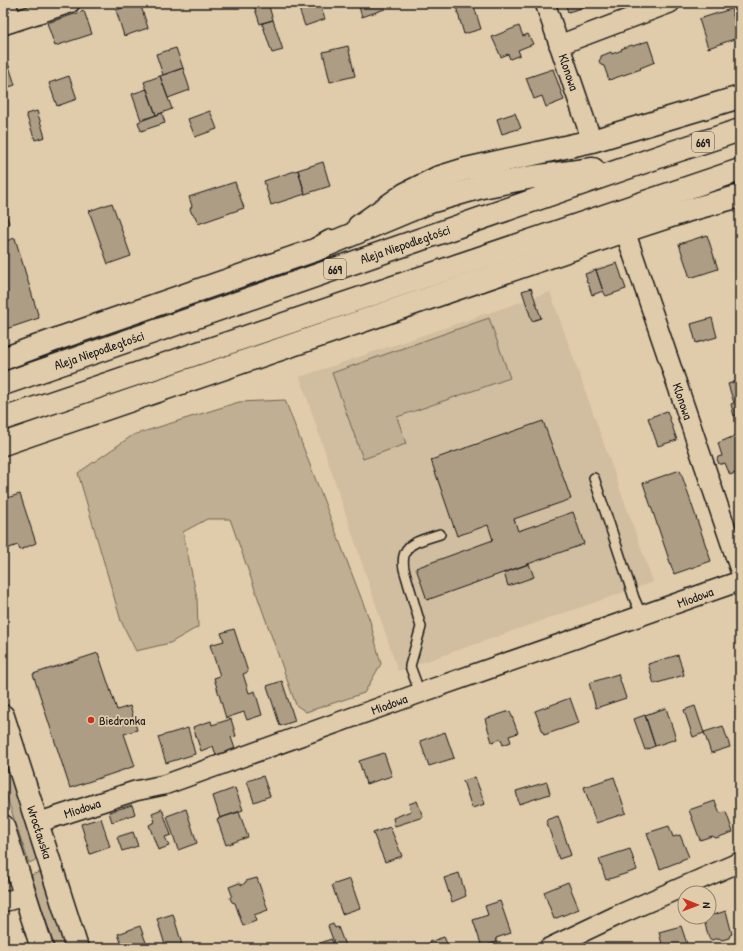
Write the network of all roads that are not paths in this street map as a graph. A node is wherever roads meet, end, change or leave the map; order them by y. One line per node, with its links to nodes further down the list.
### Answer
1 (70, 3): 4 (street)
2 (545, 3): 5 (street, Klonowa)
3 (670, 3): 5 (street)
4 (11, 16)
5 (559, 45): 8 (street, Klonowa)
6 (740, 97): 8 (main road)
7 (740, 130): 9 (main road, Aleja Niepodległości / 669)
8 (592, 141): 15 (main road)
9 (667, 154): 15 (main road); 17 (main road, Aleja Niepodległości / 669)
10 (740, 170): 12 (main road)
11 (740, 178): 12 (main road)
12 (672, 193): 18 (main road)
13 (740, 196): 14 (main road)
14 (625, 231): 19 (main road); 22 (street, Klonowa)
15 (315, 250): 16 (main road)
16 (3, 359)
17 (3, 384)
18 (3, 419)
19 (3, 444)
20 (594, 478): 24 (lane)
21 (440, 534): 25 (lane)
22 (740, 570)
23 (740, 581): 24 (street, Miodowa)
24 (642, 616): 25 (street, Miodowa)
25 (420, 693): 27 (street, Miodowa)
26 (3, 716): 27 (main road, Wrocławska)
27 (37, 823): 33 (main road, Wrocławska)
28 (3, 826): 30 (main road)
29 (740, 862): 34 (street)
30 (25, 896): 31 (street); 32 (main road)
31 (3, 902)
32 (42, 948)
33 (77, 948)
34 (550, 948)

